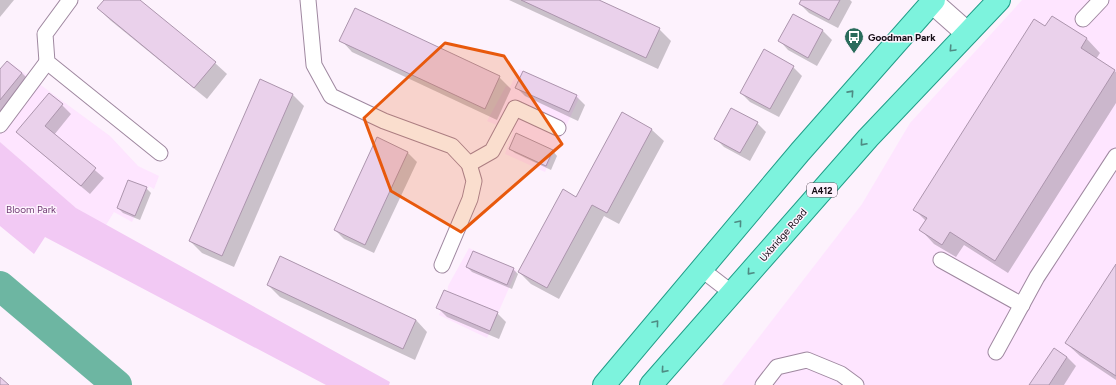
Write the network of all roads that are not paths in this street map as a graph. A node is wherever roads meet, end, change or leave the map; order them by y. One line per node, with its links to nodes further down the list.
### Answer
1 (70, 0): 8 (lane)
2 (308, 0): 13 (lane)
3 (998, 0): 7 (main road, Uxbridge Road / A412)
4 (1100, 0): 6 (lane)
5 (932, 1): 7 (street); 16 (main road, one-way to 5)
6 (1084, 19)
7 (967, 33): 17 (main road, Uxbridge Road / A412, one-way to 17)
8 (46, 62): 9 (lane); 11 (lane)
9 (0, 125)
10 (558, 128): 13 (lane)
11 (160, 153)
12 (1116, 156): 18 (lane)
13 (469, 164): 15 (lane)
14 (941, 260): 18 (lane)
15 (442, 265)
16 (701, 269): 17 (lane); 20 (main road, one-way to 16)
17 (732, 293): 21 (main road, Uxbridge Road / A412, one-way to 21)
18 (1022, 305): 19 (lane)
19 (996, 352)
20 (604, 385)
21 (651, 385)
22 (763, 385): 23 (lane)
23 (856, 385)

